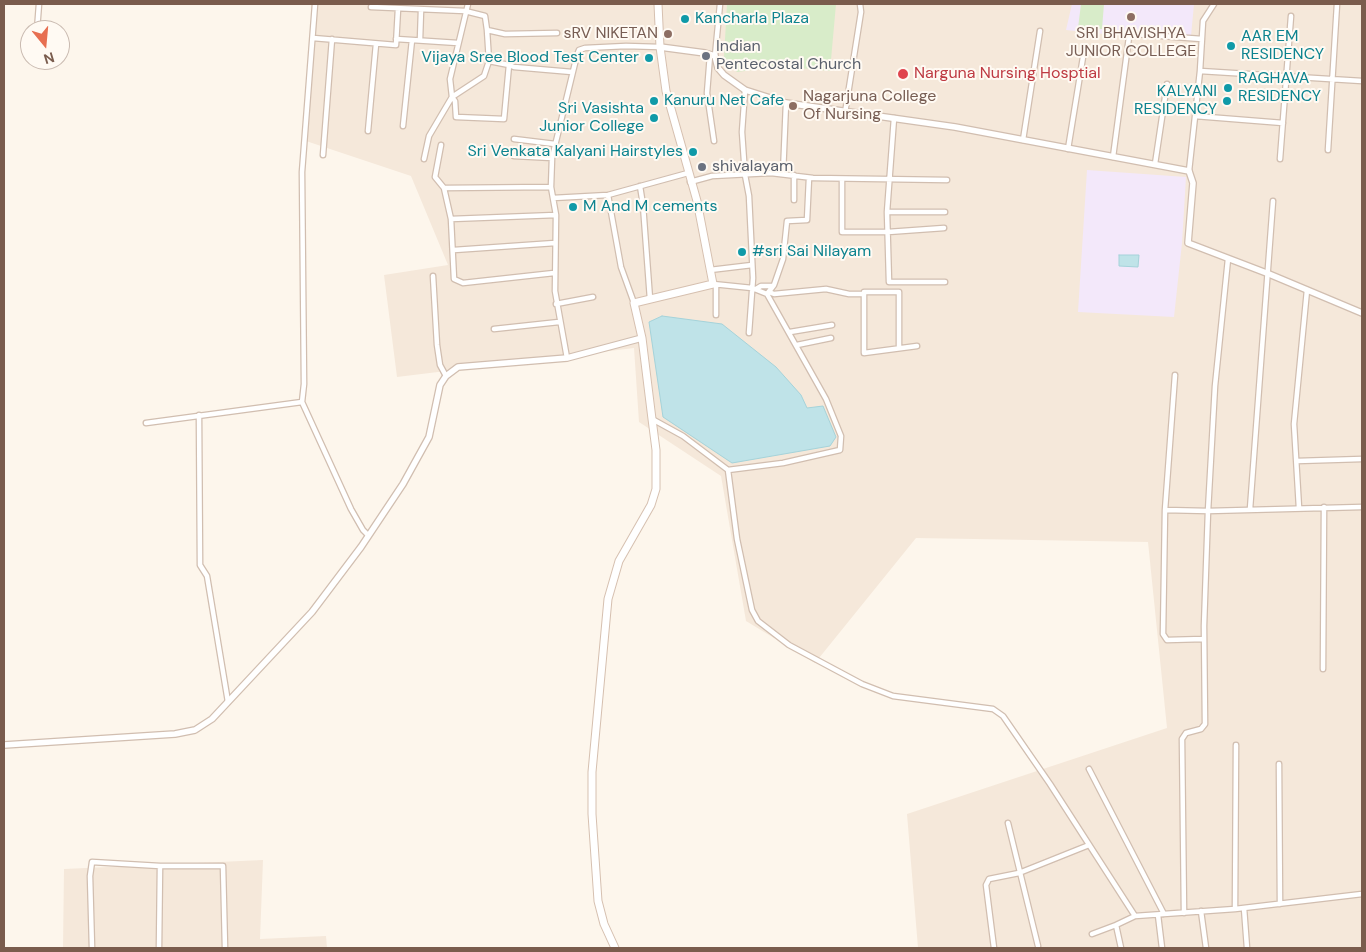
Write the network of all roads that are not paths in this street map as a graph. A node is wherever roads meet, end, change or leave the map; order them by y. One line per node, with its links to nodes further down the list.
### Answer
1 (39, 4): 14 (street)
2 (315, 4): 18 (street)
3 (468, 4): 12 (street)
4 (658, 4): 26 (main road)
5 (720, 4): 28 (street)
6 (860, 4): 40 (street)
7 (1214, 4): 21 (street)
8 (1337, 4): 34 (street)
9 (371, 7): 10 (street)
10 (398, 9): 11 (street); 20 (street)
11 (421, 10): 12 (street); 23 (street)
12 (465, 11): 15 (street); 24 (street)
13 (1291, 16): 33 (street)
14 (38, 20)
15 (487, 30): 17 (street); 29 (street)
16 (1040, 31): 47 (street)
17 (557, 33)
18 (316, 38): 19 (street); 119 (street)
19 (329, 39): 25 (street); 53 (street)
20 (396, 39): 22 (street); 25 (street)
21 (1202, 39): 31 (street); 55 (street)
22 (412, 40): 23 (street); 44 (street)
23 (420, 40): 24 (street)
24 (458, 43): 38 (street)
25 (376, 44): 45 (street)
26 (660, 47): 28 (street); 32 (street); 61 (main road)
27 (1084, 51): 51 (street)
28 (712, 55): 37 (street); 48 (street)
29 (489, 61): 30 (street); 38 (street)
30 (509, 65): 32 (street); 38 (street)
31 (1200, 71): 33 (street); 41 (street)
32 (572, 72): 49 (street)
33 (1287, 77): 34 (street); 43 (street)
34 (1332, 80): 35 (street); 52 (street)
35 (1362, 81)
36 (1167, 84): 59 (street)
37 (744, 90): 39 (street); 63 (street)
38 (452, 97): 57 (street)
39 (786, 103): 40 (street); 62 (street)
40 (845, 113): 42 (street)
41 (1195, 116): 43 (street); 60 (street)
42 (894, 118): 47 (street); 66 (street)
43 (1283, 124): 58 (street)
44 (403, 126)
45 (368, 130)
46 (514, 139): 49 (street)
47 (1023, 140): 51 (street)
48 (714, 141)
49 (554, 144): 56 (street)
50 (441, 145): 72 (street)
51 (1068, 150): 55 (street)
52 (1328, 150)
53 (323, 155)
54 (514, 156): 56 (street)
55 (1112, 157): 59 (street)
56 (552, 158): 70 (street)
57 (424, 159)
58 (1280, 159)
59 (1155, 164): 60 (street)
60 (1189, 171): 85 (street)
61 (688, 173): 69 (main road); 71 (street)
62 (783, 174): 63 (street); 64 (street)
63 (745, 175): 69 (street); 86 (street)
64 (794, 175): 65 (street); 75 (street)
65 (809, 178): 67 (street); 94 (street)
66 (889, 178): 67 (street); 68 (street); 77 (street)
67 (842, 179): 82 (street)
68 (946, 180)
69 (690, 182): 87 (main road)
70 (551, 186): 72 (street); 74 (street)
71 (640, 186): 73 (street); 101 (street)
72 (444, 188): 80 (street)
73 (608, 195): 74 (street); 102 (street)
74 (553, 198): 79 (street)
75 (794, 200)
76 (1273, 201): 89 (street)
77 (888, 212): 78 (street); 82 (street)
78 (945, 212)
79 (556, 215): 80 (street); 83 (street)
80 (451, 219): 84 (street)
81 (944, 228): 82 (street)
82 (888, 232): 91 (street)
83 (555, 243): 84 (street); 88 (street)
84 (454, 250): 88 (street)
85 (1228, 259): 89 (street); 131 (street)
86 (752, 265): 87 (street); 95 (street)
87 (710, 270): 93 (main road)
88 (554, 273): 103 (street)
89 (1269, 274): 96 (street); 129 (street)
90 (433, 276): 118 (street)
91 (889, 282): 92 (street); 97 (street)
92 (944, 282)
93 (715, 285): 95 (street); 101 (main road); 105 (street)
94 (773, 286): 95 (street); 98 (street)
95 (754, 289): 98 (street); 110 (street)
96 (1307, 290): 104 (street); 124 (street)
97 (889, 292): 99 (street); 115 (street)
98 (768, 293): 99 (street); 109 (street)
99 (864, 294): 115 (street)
100 (593, 298): 103 (street)
101 (650, 299): 102 (main road)
102 (634, 303): 111 (main road)
103 (556, 304): 106 (street)
104 (1362, 313)
105 (716, 314)
106 (559, 322): 108 (street); 116 (street)
107 (832, 325): 109 (street)
108 (494, 329)
109 (790, 332): 113 (street)
110 (749, 333)
111 (642, 338): 116 (street); 121 (main road)
112 (831, 338): 113 (street)
113 (797, 345): 125 (street)
114 (917, 346): 115 (street)
115 (899, 348)
116 (568, 358): 118 (street)
117 (1175, 375): 130 (street)
118 (446, 376): 132 (street)
119 (302, 402): 120 (street); 132 (street)
120 (199, 415): 122 (street); 135 (street)
121 (652, 419): 125 (street); 158 (main road)
122 (146, 424)
123 (1362, 459): 124 (street)
124 (1297, 461): 128 (street)
125 (728, 470): 141 (street)
126 (1324, 507): 127 (street); 128 (street); 134 (street)
127 (1362, 507)
128 (1299, 508): 129 (street)
129 (1250, 509): 131 (street)
130 (1166, 510): 131 (street); 133 (street)
131 (1208, 511): 133 (street)
132 (368, 535): 135 (street)
133 (1204, 639): 149 (street)
134 (1323, 669)
135 (228, 702): 136 (street)
136 (4, 745)
137 (1236, 745): 147 (street)
138 (1279, 764): 145 (street)
139 (1089, 769): 150 (street)
140 (1008, 823): 143 (street)
141 (1089, 845): 143 (street); 151 (street)
142 (160, 866): 155 (street); 156 (street); 157 (street)
143 (1021, 872): 154 (street); 159 (street)
144 (1362, 894): 145 (street)
145 (1280, 904): 146 (street)
146 (1244, 908): 147 (street); 163 (street)
147 (1235, 909): 148 (street)
148 (1201, 911): 149 (street); 162 (street)
149 (1184, 913): 150 (street)
150 (1161, 915): 151 (street); 161 (street)
151 (1135, 916): 152 (street)
152 (1116, 924): 153 (street); 160 (street)
153 (1092, 934)
154 (1038, 946)
155 (92, 948)
156 (159, 948)
157 (225, 948)
158 (615, 948)
159 (994, 948)
160 (1121, 948)
161 (1162, 948)
162 (1206, 948)
163 (1247, 948)

